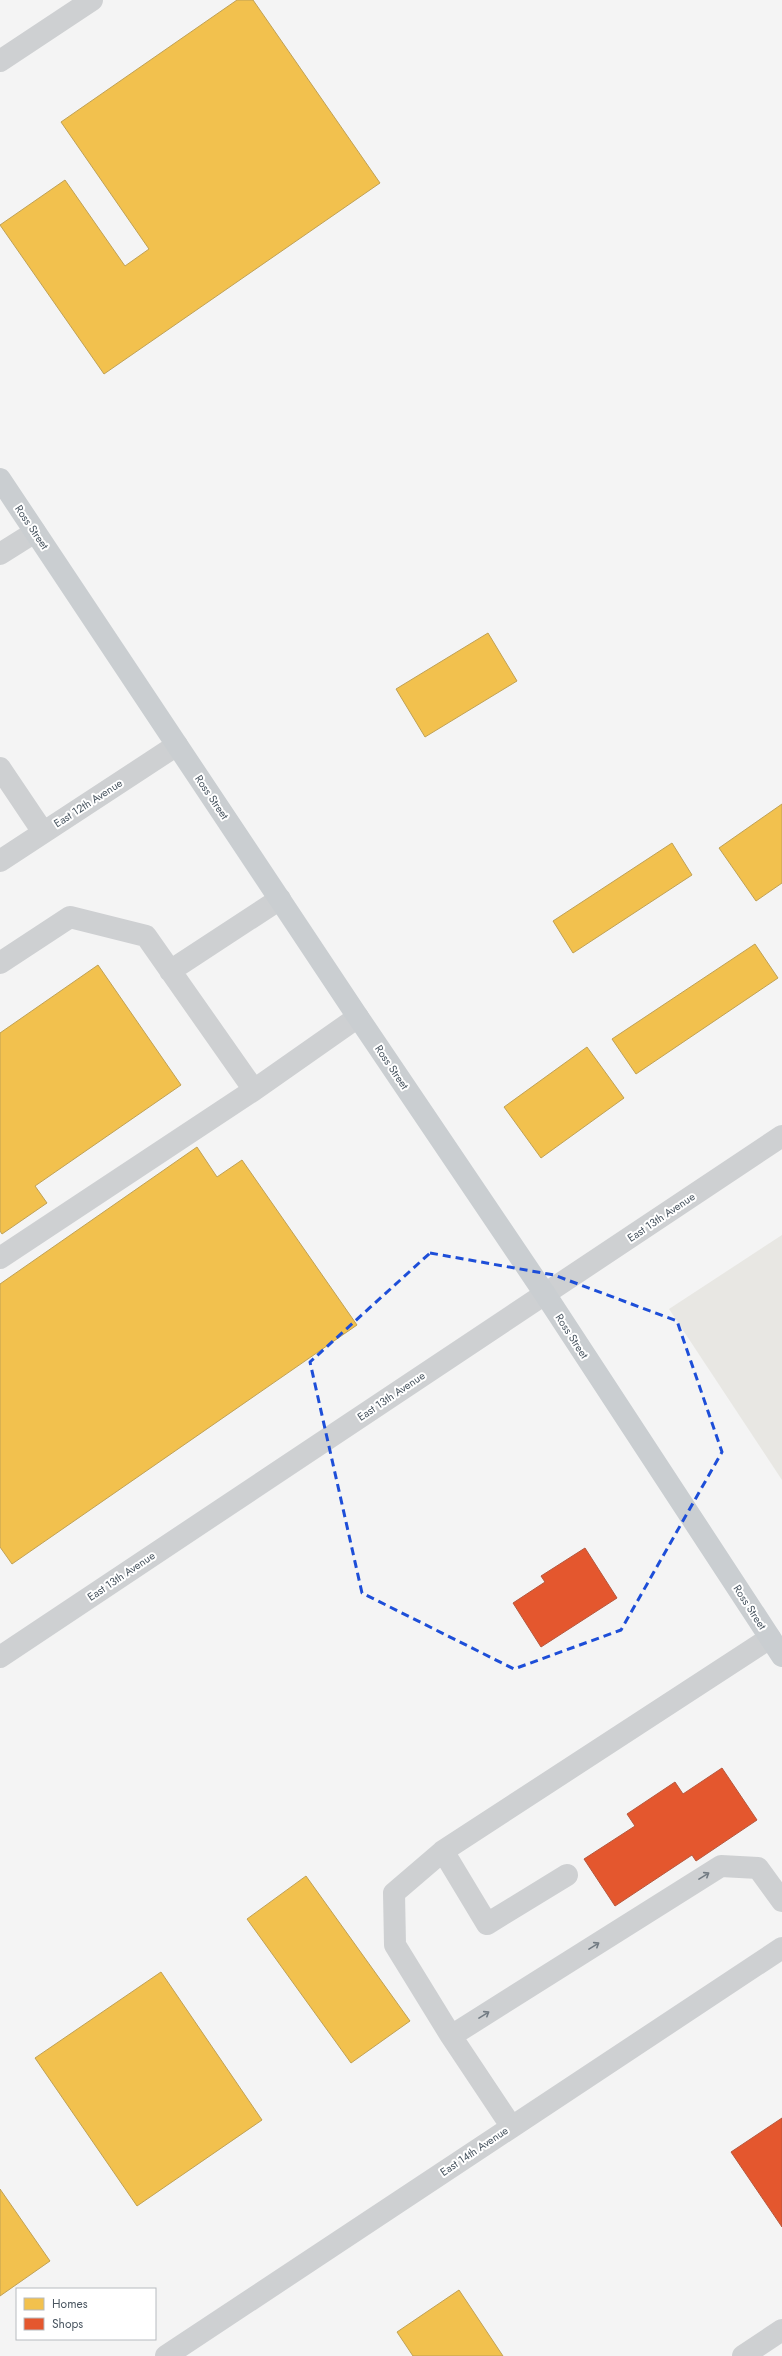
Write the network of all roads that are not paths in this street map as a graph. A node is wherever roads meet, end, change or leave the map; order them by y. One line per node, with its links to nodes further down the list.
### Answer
1 (92, 0): 2 (street)
2 (0, 61)
3 (0, 479): 4 (main road, Ross Street)
4 (35, 532): 5 (street); 6 (main road, Ross Street)
5 (0, 554)
6 (176, 745): 8 (street, East 12th Avenue); 10 (main road, Ross Street)
7 (0, 768): 8 (street)
8 (43, 832): 9 (street, East 12th Avenue)
9 (0, 861)
10 (280, 899): 12 (street); 13 (main road, Ross Street)
11 (0, 964): 12 (street)
12 (170, 971): 14 (street)
13 (358, 1017): 14 (street); 17 (main road, Ross Street)
14 (254, 1090): 16 (street)
15 (782, 1136): 17 (street, East 13th Avenue)
16 (0, 1258)
17 (545, 1294): 18 (main road, Ross Street); 20 (street, East 13th Avenue)
18 (770, 1638): 19 (main road, Ross Street); 21 (street)
19 (782, 1656)
20 (0, 1657)
21 (442, 1850): 22 (street); 25 (street)
22 (567, 1875)
23 (782, 1901): 25 (street, one-way to 23)
24 (782, 1948): 26 (street, East 14th Avenue)
25 (451, 2036): 26 (street)
26 (511, 2126): 28 (street, East 14th Avenue)
27 (782, 2330): 29 (street)
28 (166, 2356)
29 (743, 2356)

